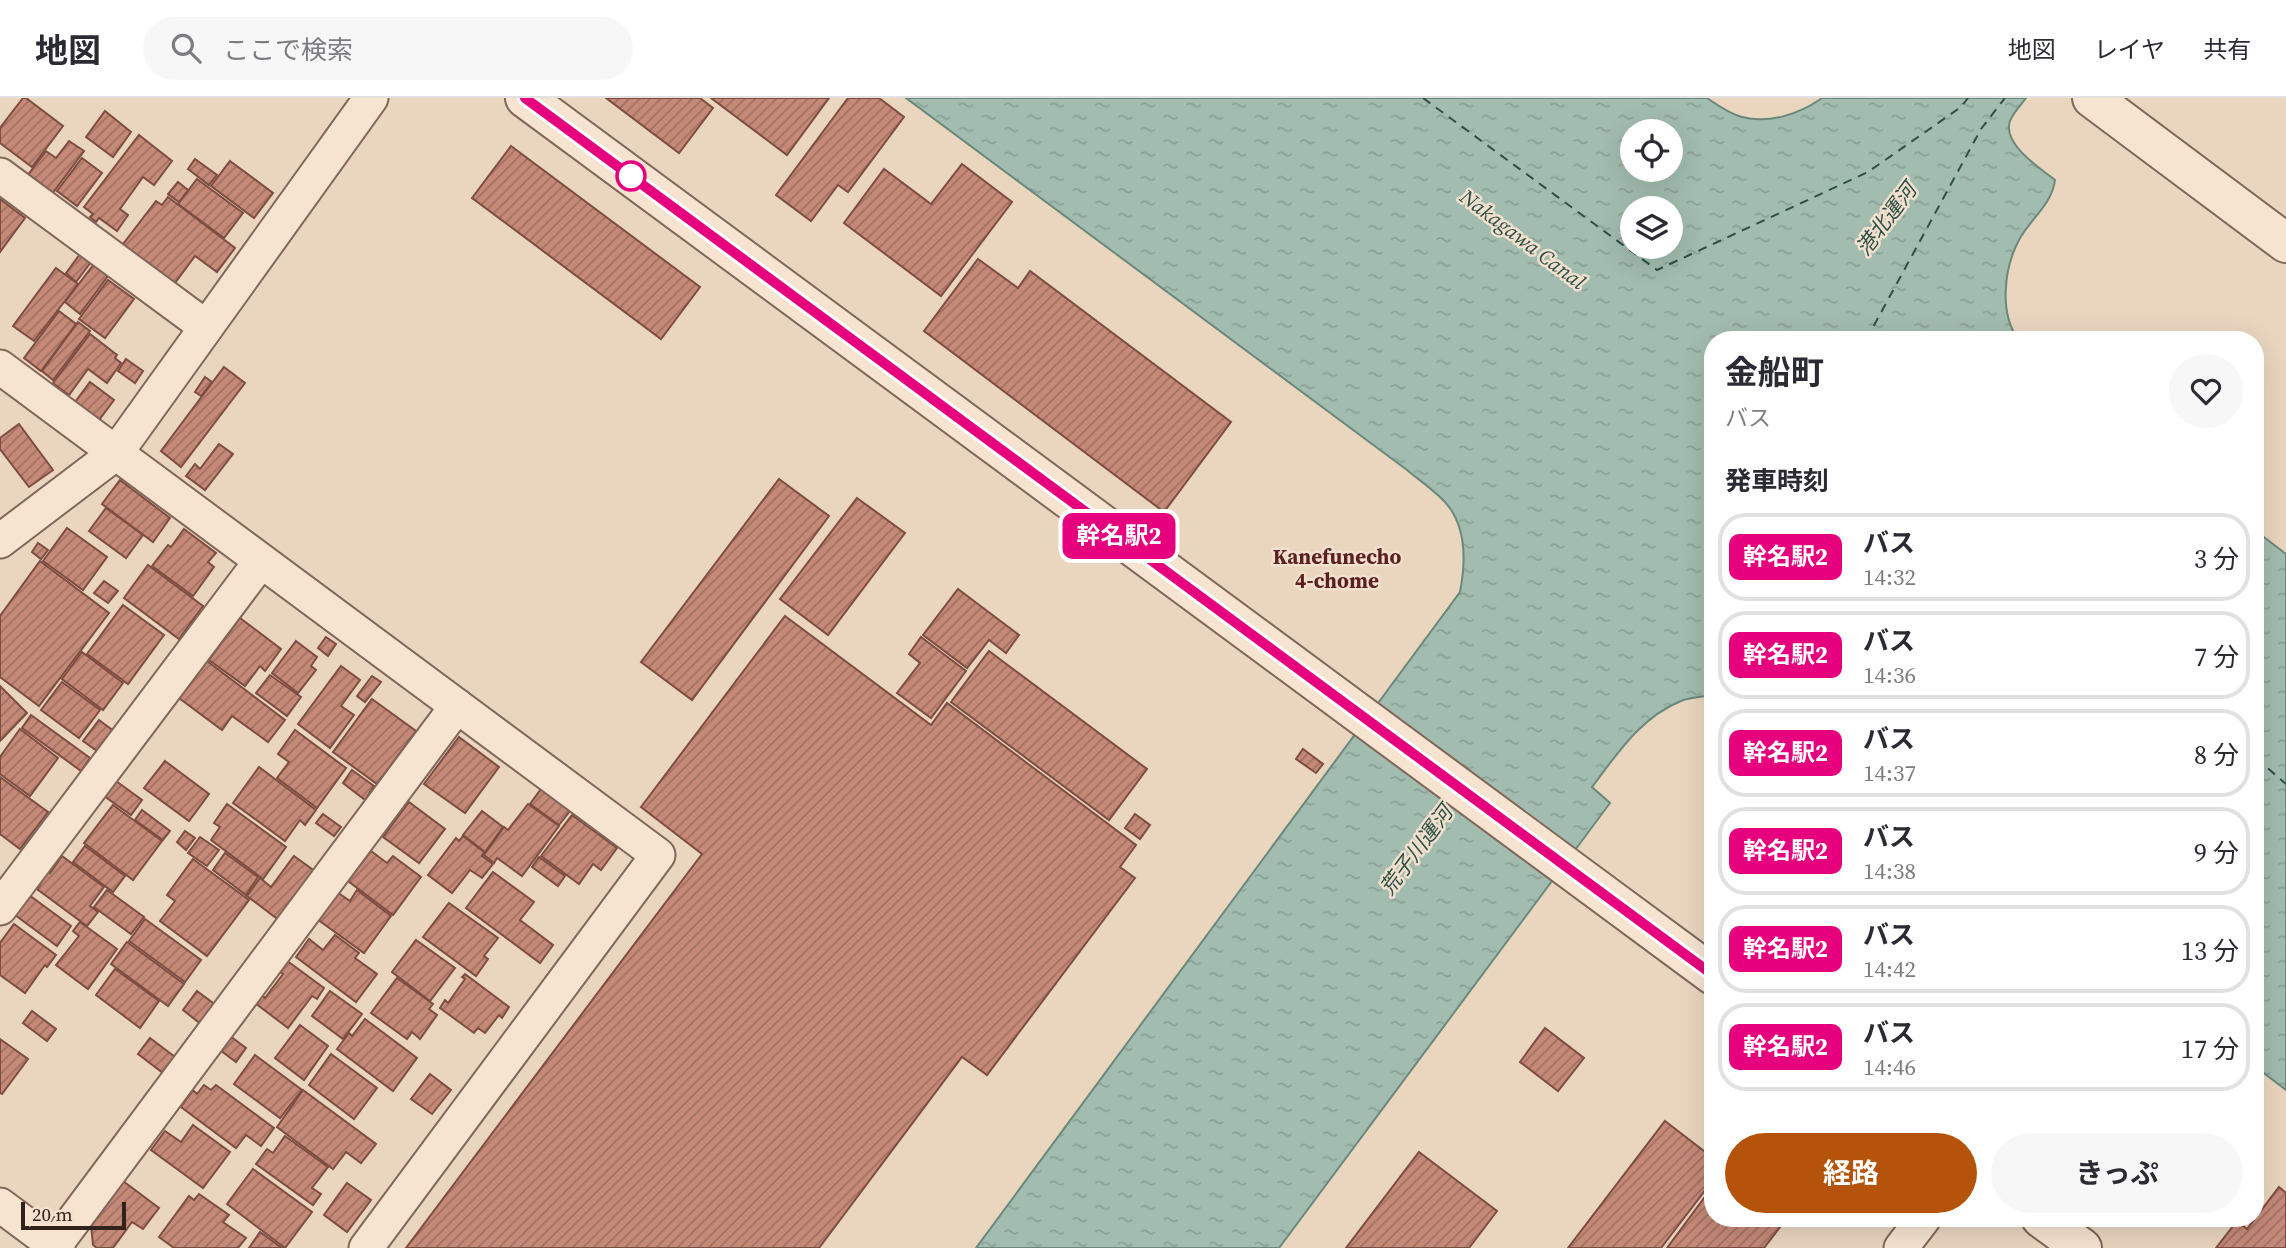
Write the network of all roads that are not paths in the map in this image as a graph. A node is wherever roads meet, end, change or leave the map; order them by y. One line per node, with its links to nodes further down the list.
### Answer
1 (371, 98): 6 (street)
2 (525, 98): 13 (street)
3 (2092, 98): 5 (street)
4 (0, 175): 6 (street)
5 (2286, 243)
6 (206, 327): 8 (street)
7 (0, 367): 8 (street)
8 (116, 453): 9 (street); 10 (street)
9 (0, 541)
10 (261, 561): 11 (street); 12 (street)
11 (457, 706): 17 (street); 18 (street)
12 (0, 908)
13 (1704, 968)
14 (0, 1205): 17 (street)
15 (1917, 1227): 19 (street)
16 (2053, 1227): 20 (street)
17 (55, 1247)
18 (366, 1248)
19 (1901, 1248)
20 (2082, 1248)

